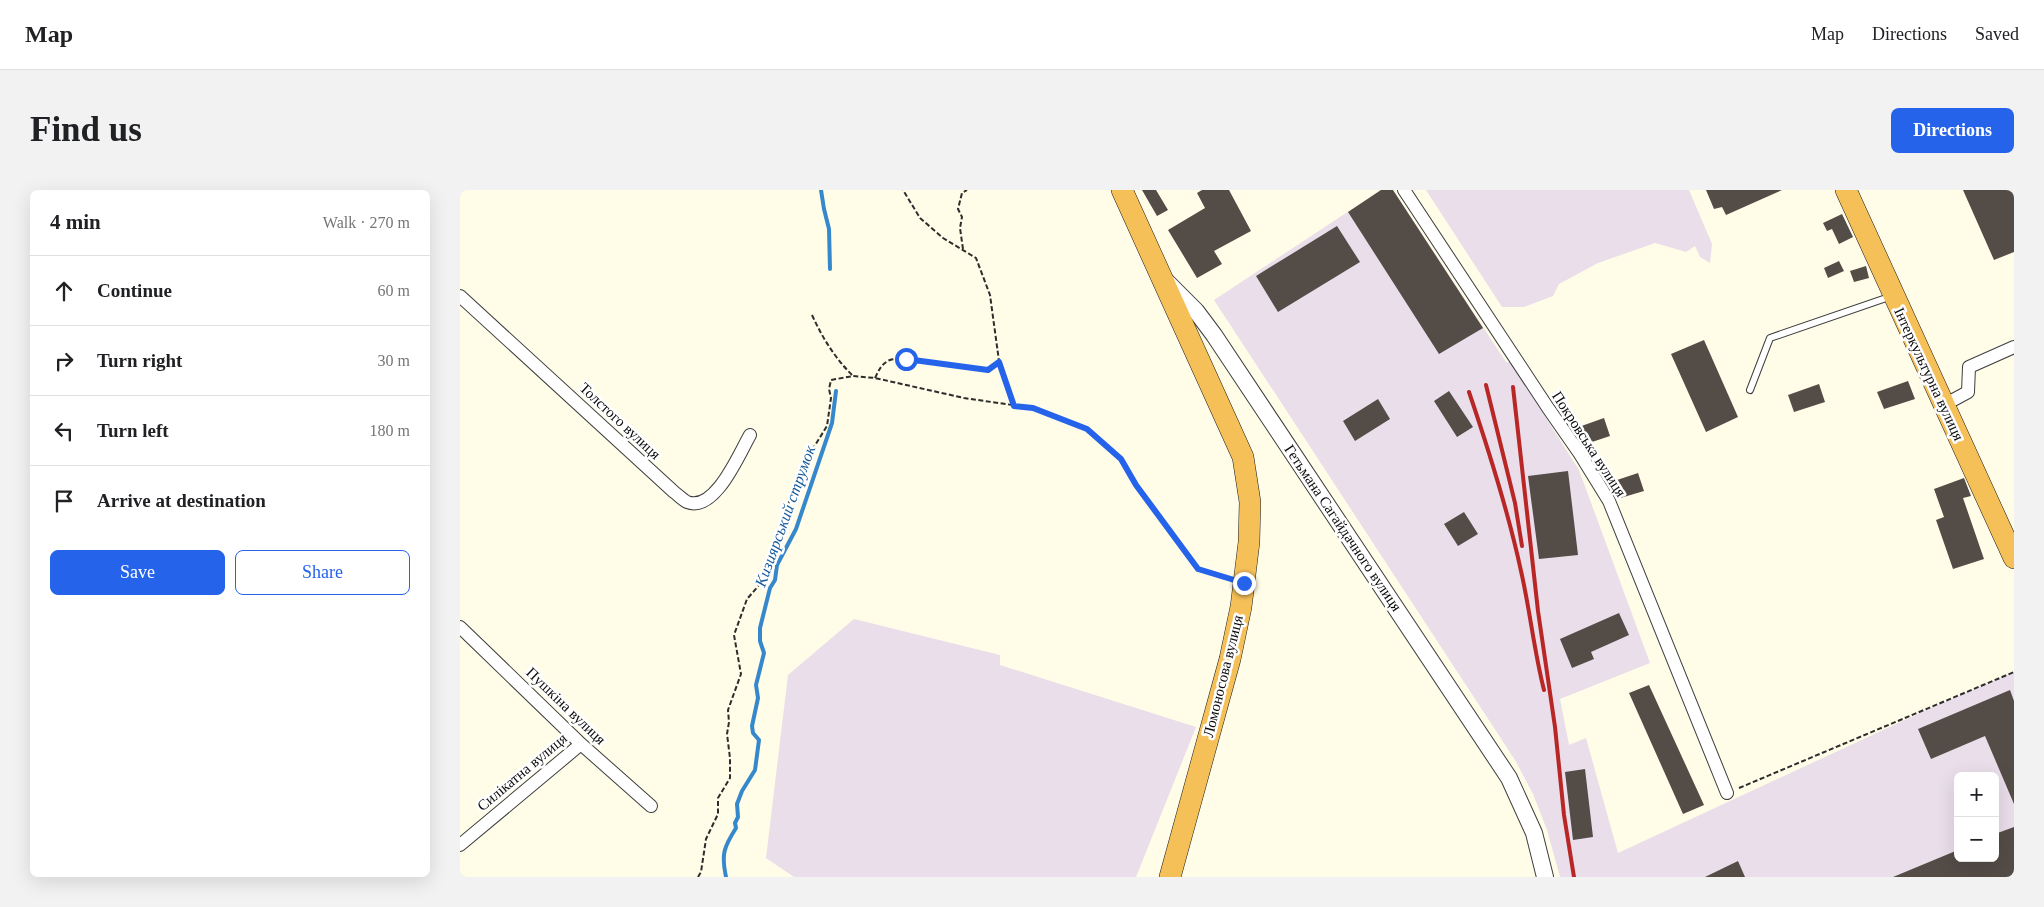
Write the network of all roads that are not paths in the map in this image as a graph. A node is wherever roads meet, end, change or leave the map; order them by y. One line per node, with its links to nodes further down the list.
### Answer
1 (1122, 190): 4 (highway, Гетьмана Сагайдачного вулиця)
2 (1404, 190): 14 (street, Покровська вулиця)
3 (1846, 190): 5 (highway, Інтеркультурна вулиця)
4 (1163, 278): 17 (highway, Ломоносова вулиця); 18 (street, Гетьмана Сагайдачного вулиця)
5 (1893, 295): 8 (lane); 9 (highway, Інтеркультурна вулиця)
6 (460, 296): 10 (street, Толстого вулиця)
7 (2014, 347): 9 (street)
8 (1750, 390)
9 (1944, 405): 11 (highway, Інтеркультурна вулиця)
10 (750, 435)
11 (2014, 558)
12 (460, 628): 13 (street, Пушкіна вулиця)
13 (581, 744): 15 (street, Пушкіна вулиця); 16 (street, Силікатна вулиця)
14 (1728, 793)
15 (651, 806)
16 (460, 845)
17 (1170, 877)
18 (1545, 877)

